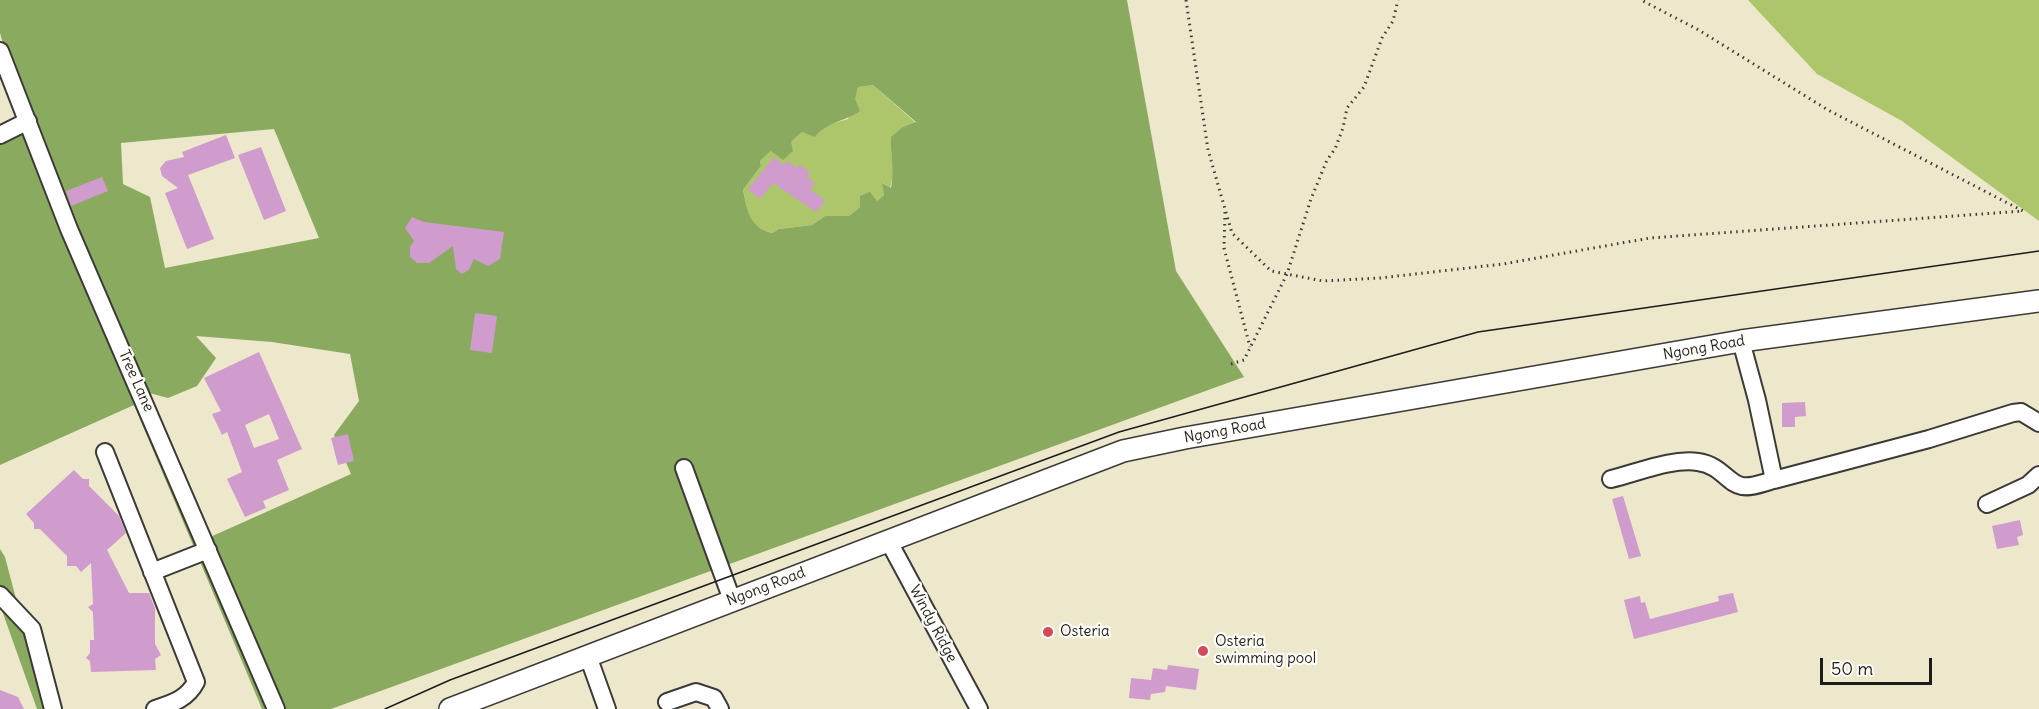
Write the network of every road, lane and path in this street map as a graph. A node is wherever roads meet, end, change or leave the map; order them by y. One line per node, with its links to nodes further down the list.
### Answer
1 (1186, 0): 7 (path)
2 (1398, 0): 8 (path)
3 (1641, 0): 8 (path)
4 (0, 51): 5 (street, Tree Lane)
5 (28, 121): 6 (street); 21 (street, Tree Lane)
6 (0, 135)
7 (1225, 207): 8 (path); 11 (path)
8 (1287, 274): 11 (path)
9 (2039, 301): 10 (main road, Ngong Road)
10 (1741, 341): 18 (street); 20 (main road, Ngong Road)
11 (1250, 347): 12 (path)
12 (1231, 364)
13 (2039, 423): 18 (street)
14 (105, 452): 22 (street)
15 (684, 468): 24 (street)
16 (2039, 475): 19 (street)
17 (1611, 479): 18 (street)
18 (1774, 480)
19 (1987, 504)
20 (888, 540): 24 (main road, Ngong Road); 33 (street, Windy Ridge)
21 (208, 550): 22 (street); 29 (street, Tree Lane)
22 (152, 572): 28 (street)
23 (0, 595): 27 (street)
24 (732, 600): 25 (main road, Ngong Road)
25 (588, 656): 30 (main road, Ngong Road); 31 (street)
26 (667, 702): 32 (street)
27 (53, 709)
28 (155, 709)
29 (276, 709)
30 (450, 709)
31 (607, 709)
32 (720, 709)
33 (979, 709)

